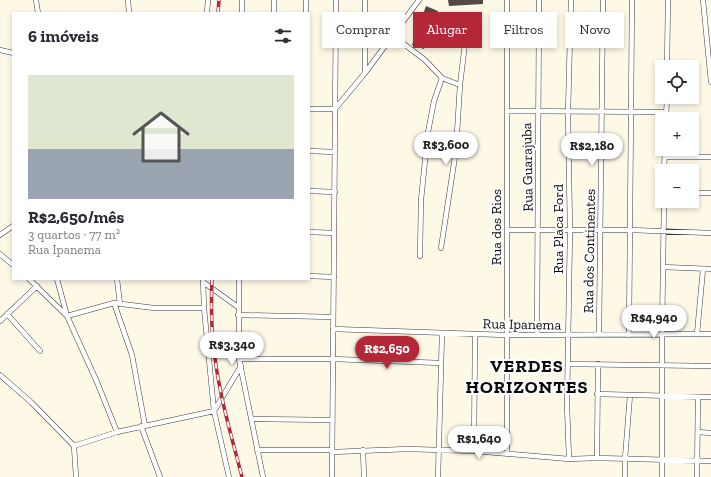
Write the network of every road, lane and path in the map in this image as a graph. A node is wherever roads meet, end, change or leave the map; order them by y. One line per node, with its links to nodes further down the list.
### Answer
1 (36, 0): 17 (street)
2 (128, 0): 18 (street)
3 (208, 0): 19 (street)
4 (242, 0): 20 (street)
5 (274, 0): 21 (street)
6 (306, 0): 22 (street)
7 (336, 0): 36 (street)
8 (365, 0): 30 (street)
9 (419, 0): 23 (street)
10 (507, 0): 37 (street, Rua dos Rios)
11 (539, 0): 38 (street, Rua Guarajuba)
12 (571, 0): 39 (street, Rua Placa Ford)
13 (602, 0): 40 (street, Rua dos Continentes)
14 (632, 0): 41 (street)
15 (668, 0): 29 (street)
16 (703, 0): 32 (street)
17 (38, 12)
18 (129, 12)
19 (207, 12)
20 (242, 12)
21 (274, 12)
22 (306, 12)
23 (405, 18)
24 (405, 45): 31 (street)
25 (383, 48): 30 (street)
26 (464, 48): 33 (street)
27 (0, 50): 28 (street)
28 (12, 53)
29 (667, 60)
30 (365, 73): 36 (street)
31 (442, 78): 33 (street); 67 (street)
32 (711, 82)
33 (460, 85): 65 (street)
34 (667, 104): 43 (street)
35 (310, 109): 36 (street)
36 (335, 110): 45 (street)
37 (508, 111): 38 (street); 55 (street, Rua dos Rios)
38 (537, 112): 39 (street); 56 (street, Rua Guarajuba)
39 (568, 112): 40 (street); 59 (street, Rua Placa Ford)
40 (601, 112): 41 (street); 57 (street, Rua dos Continentes)
41 (631, 112): 42 (street); 58 (street)
42 (655, 112)
43 (666, 112)
44 (310, 151): 45 (street)
45 (335, 152): 50 (street)
46 (665, 157): 47 (street); 48 (street)
47 (711, 157)
48 (664, 164)
49 (310, 191): 50 (street)
50 (335, 192): 62 (street)
51 (699, 193): 52 (street)
52 (711, 193)
53 (664, 208): 60 (street)
54 (12, 227): 64 (street)
55 (508, 230): 56 (street); 95 (street, Rua dos Rios)
56 (538, 230): 59 (street); 96 (street, Rua Guarajuba)
57 (600, 230): 58 (street); 59 (street); 98 (street, Rua dos Continentes)
58 (631, 230): 60 (street); 99 (street)
59 (570, 231): 97 (street, Rua Placa Ford)
60 (664, 231): 63 (street); 69 (street)
61 (310, 232): 62 (street)
62 (334, 233): 73 (street)
63 (711, 233)
64 (0, 235)
65 (441, 248)
66 (0, 254): 68 (street)
67 (420, 256)
68 (12, 264)
69 (663, 267): 70 (street); 92 (street)
70 (703, 269): 71 (street); 93 (street)
71 (711, 269)
72 (310, 276): 73 (street)
73 (334, 277): 87 (street)
74 (30, 280): 79 (street)
75 (57, 280): 85 (street)
76 (117, 280): 81 (street)
77 (239, 280): 82 (street)
78 (203, 281): 82 (street); 83 (street)
79 (37, 286): 84 (street); 85 (street)
80 (114, 303): 81 (street); 85 (street); 118 (street)
81 (120, 304): 83 (street)
82 (238, 307): 86 (street)
83 (204, 308): 115 (street)
84 (7, 314): 88 (street); 100 (street)
85 (67, 315): 119 (street)
86 (238, 315): 87 (street); 101 (street)
87 (333, 317): 89 (street)
88 (0, 321)
89 (333, 329): 90 (street, Rua Ipanema); 102 (street)
90 (442, 333): 91 (street, Rua Ipanema); 103 (street)
91 (475, 334): 95 (street, Rua Ipanema); 127 (street)
92 (662, 334): 93 (street, Rua Ipanema); 99 (street, Rua Ipanema); 106 (street)
93 (697, 334): 94 (street, Rua Ipanema)
94 (711, 334)
95 (506, 335): 96 (street, Rua Ipanema); 128 (street, Rua dos Rios)
96 (538, 335): 97 (street, Rua Ipanema)
97 (568, 335): 98 (street, Rua Ipanema); 104 (street, Rua Placa Ford)
98 (599, 335): 99 (street, Rua Ipanema)
99 (629, 335)
100 (40, 351)
101 (240, 359): 102 (street); 107 (street)
102 (333, 359): 103 (street); 117 (street)
103 (441, 363): 125 (street)
104 (568, 364): 105 (street); 130 (street, Rua Placa Ford)
105 (598, 364): 106 (street); 110 (street)
106 (663, 365): 108 (street); 112 (street)
107 (241, 366): 115 (street); 116 (street)
108 (711, 366)
109 (0, 374): 122 (street)
110 (597, 394): 111 (street); 129 (street)
111 (630, 395): 112 (street); 131 (street)
112 (662, 396): 113 (street); 132 (street)
113 (698, 397): 114 (street); 120 (street)
114 (711, 397)
115 (214, 411): 118 (street); 137 (street)
116 (251, 419): 117 (street); 123 (street)
117 (332, 420): 126 (street)
118 (143, 426): 119 (street); 136 (street)
119 (117, 432): 122 (street)
120 (698, 432): 121 (street); 133 (street)
121 (711, 433)
122 (74, 446): 135 (street)
123 (257, 450): 126 (street); 138 (street)
124 (363, 450): 125 (street); 126 (street); 140 (street)
125 (439, 450): 127 (street); 141 (street)
126 (333, 451): 139 (street)
127 (474, 451): 128 (street)
128 (507, 454): 130 (street)
129 (598, 458): 130 (street); 131 (street)
130 (569, 459)
131 (625, 460): 132 (street); 142 (street)
132 (662, 460): 133 (street); 143 (street)
133 (697, 460): 134 (street); 144 (street)
134 (711, 461)
135 (76, 477)
136 (160, 477)
137 (229, 477)
138 (263, 477)
139 (332, 477)
140 (364, 477)
141 (438, 477)
142 (624, 477)
143 (662, 477)
144 (697, 477)

